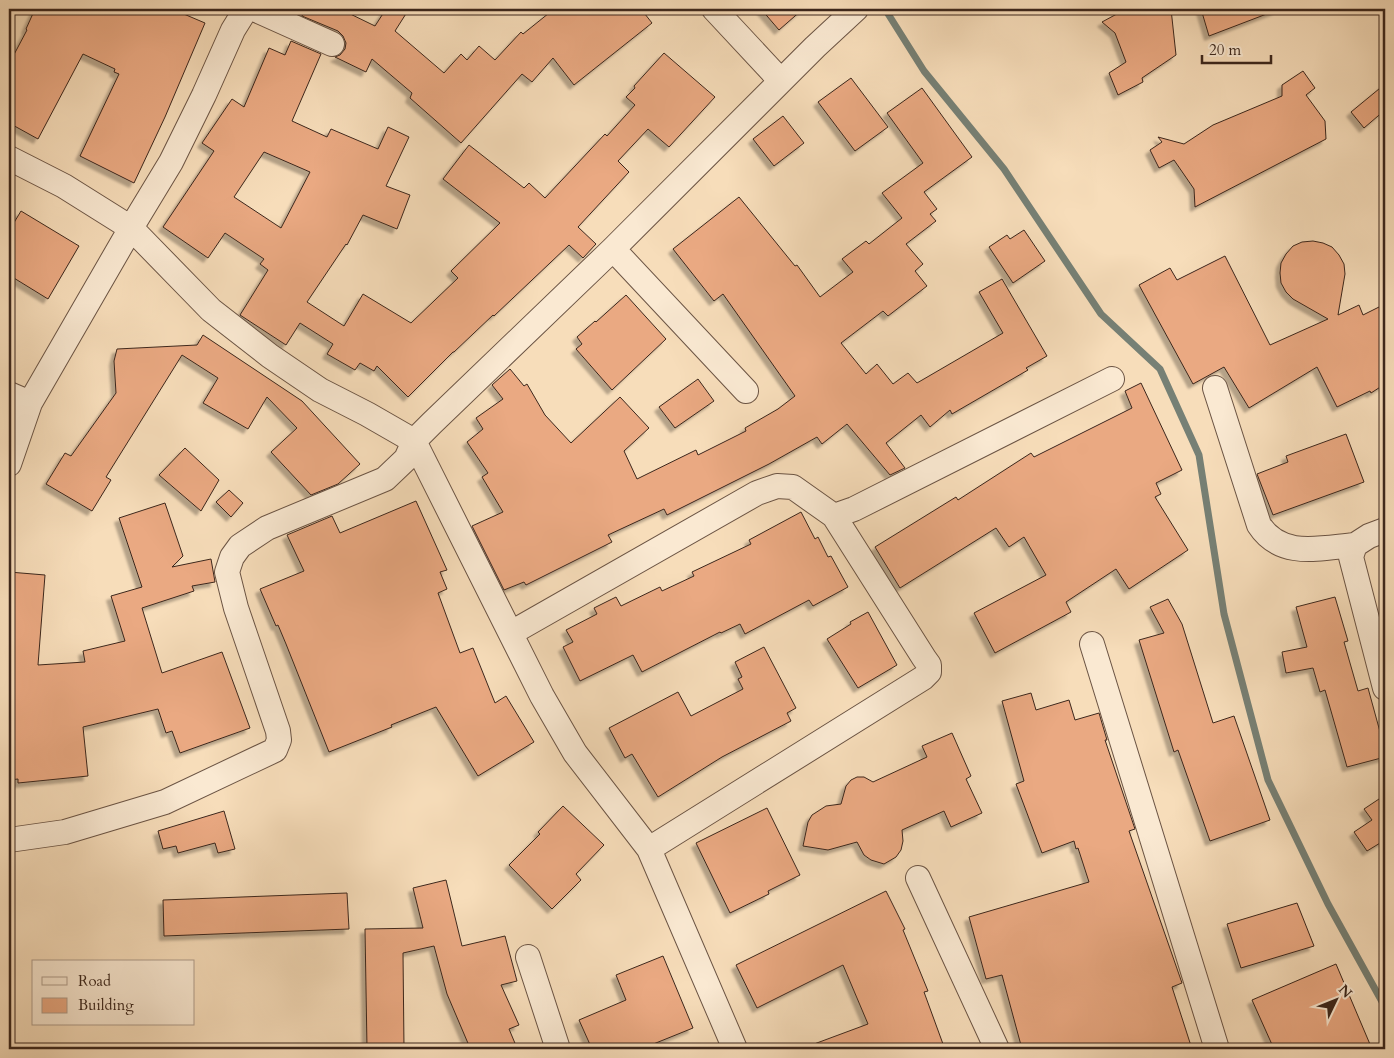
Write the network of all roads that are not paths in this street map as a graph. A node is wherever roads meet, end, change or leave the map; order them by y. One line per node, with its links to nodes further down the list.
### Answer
1 (246, 9): 8 (street)
2 (254, 9): 5 (street)
3 (714, 9): 6 (street)
4 (856, 9): 6 (street)
5 (332, 44)
6 (781, 81): 9 (street)
7 (9, 158): 8 (street)
8 (131, 228): 13 (street); 14 (street)
9 (612, 249): 12 (street); 14 (street)
10 (1112, 379): 16 (street)
11 (1215, 388): 18 (street)
12 (746, 391)
13 (19, 398): 15 (street)
14 (414, 441): 19 (street); 22 (street)
15 (9, 464)
16 (834, 516): 19 (street); 23 (street)
17 (1385, 530): 18 (street)
18 (1355, 545): 21 (street)
19 (511, 633): 23 (street)
20 (1092, 644): 29 (street)
21 (1385, 688)
22 (9, 840)
23 (649, 849): 26 (street)
24 (918, 878): 28 (street)
25 (528, 957): 27 (street)
26 (729, 1047)
27 (558, 1049)
28 (997, 1049)
29 (1217, 1049)

